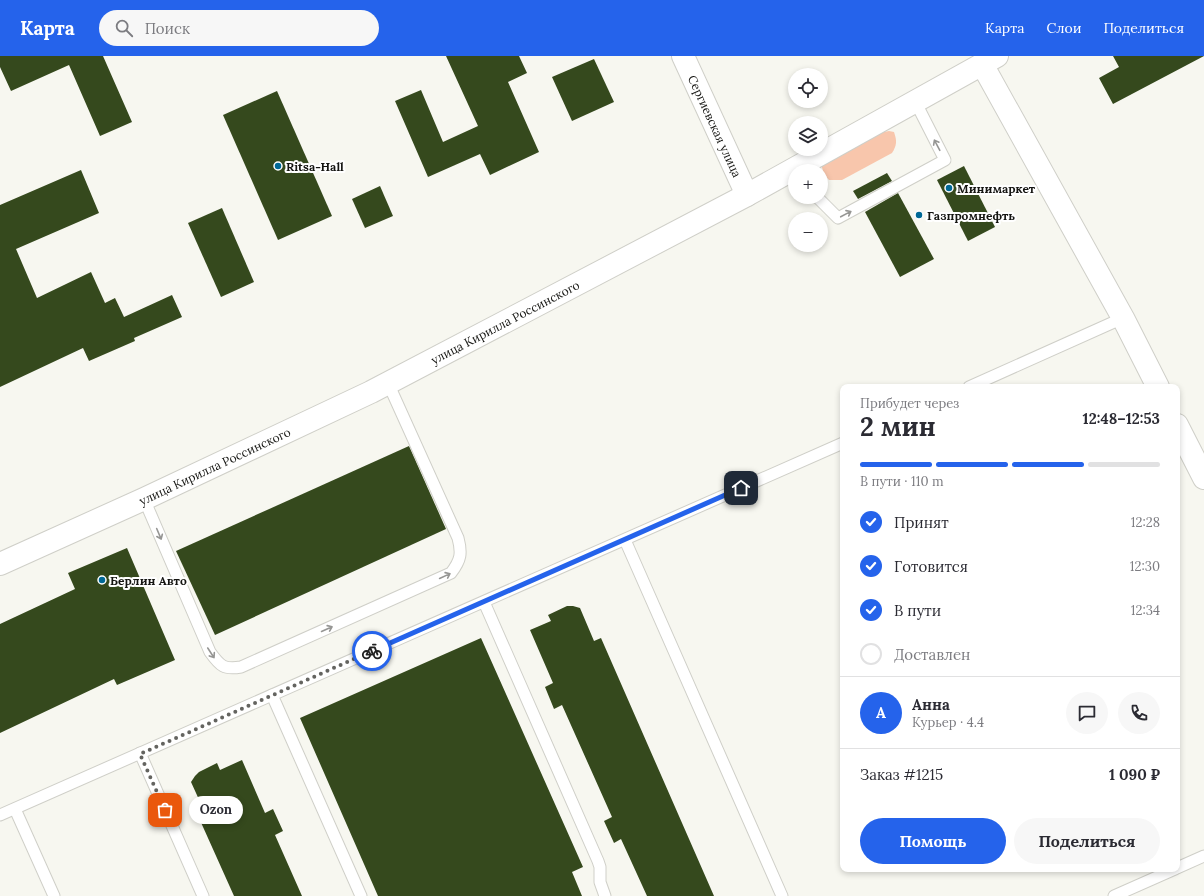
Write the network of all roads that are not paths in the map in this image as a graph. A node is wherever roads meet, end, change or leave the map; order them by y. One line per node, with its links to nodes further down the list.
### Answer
1 (683, 56): 6 (main road, Сергиевская улица)
2 (990, 60): 3 (main road, улица Кирилла Россинского); 8 (main road)
3 (915, 101): 4 (main road, улица Кирилла Россинского); 7 (lane, one-way to 3)
4 (807, 164)
5 (788, 174): 6 (main road, улица Кирилла Россинского)
6 (747, 195): 9 (main road, улица Кирилла Россинского)
7 (824, 204)
8 (1123, 318): 10 (lane); 11 (main road)
9 (388, 383): 15 (main road, улица Кирилла Россинского); 15 (lane, one-way to 9)
10 (976, 384)
11 (1156, 384)
12 (1180, 431): 14 (main road)
13 (840, 444): 16 (lane)
14 (1204, 478)
15 (144, 498): 17 (main road, улица Кирилла Россинского)
16 (624, 540): 18 (lane); 30 (lane)
17 (0, 564)
18 (484, 602): 19 (lane); 29 (lane)
19 (272, 695): 20 (lane); 28 (lane)
20 (140, 754): 21 (lane); 27 (lane)
21 (15, 809): 22 (lane); 26 (lane)
22 (0, 815)
23 (1204, 856): 24 (lane)
24 (1180, 866)
25 (1167, 872): 31 (lane)
26 (54, 896)
27 (203, 896)
28 (361, 896)
29 (605, 896)
30 (782, 896)
31 (1114, 896)

